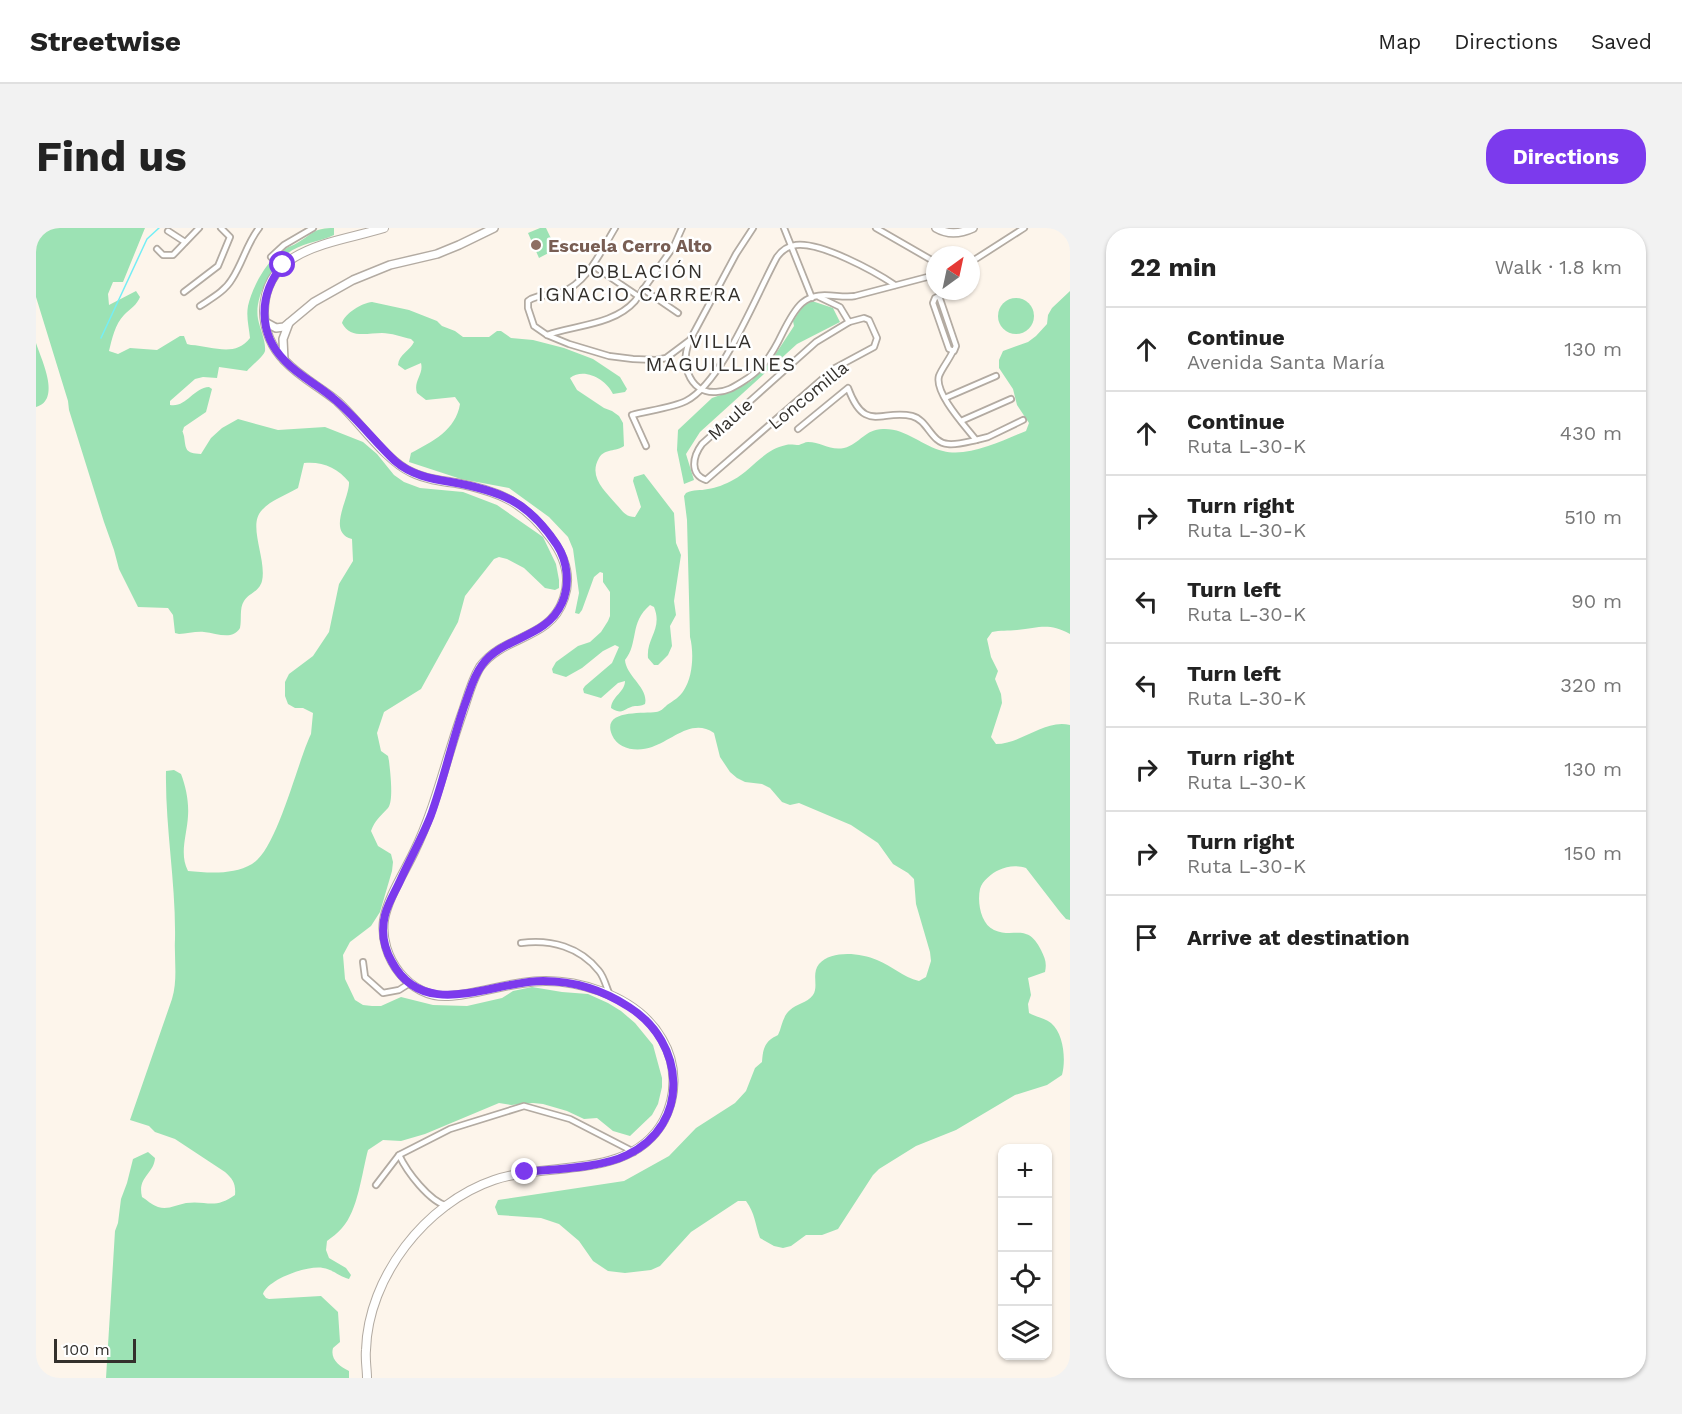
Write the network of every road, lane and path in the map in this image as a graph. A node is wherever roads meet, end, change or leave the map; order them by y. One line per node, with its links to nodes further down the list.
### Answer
1 (199, 228): 17 (street)
2 (221, 228): 27 (street)
3 (259, 228): 33 (street)
4 (313, 228): 21 (street)
5 (384, 228): 15 (main road)
6 (494, 228): 36 (street)
7 (615, 228): 39 (street)
8 (682, 228): 26 (street)
9 (753, 228): 40 (street)
10 (784, 228): 18 (street)
11 (876, 228): 22 (street)
12 (936, 228): 13 (street)
13 (973, 228)
14 (1024, 228): 20 (street)
15 (374, 230): 37 (main road)
16 (168, 231): 17 (street)
17 (185, 242): 19 (street)
18 (790, 246): 25 (street); 30 (street); 43 (street)
19 (157, 249)
20 (980, 256)
21 (271, 257)
22 (926, 257)
23 (598, 269): 28 (street)
24 (926, 277): 25 (street)
25 (895, 285): 31 (street)
26 (643, 290): 28 (street); 35 (street)
27 (184, 292)
28 (638, 296): 39 (street)
29 (819, 297): 30 (street); 31 (street); 34 (street)
30 (812, 298): 43 (street)
31 (844, 298): 34 (street)
32 (942, 300): 44 (street)
33 (200, 306)
34 (840, 307): 38 (street)
35 (678, 313)
36 (291, 321): 37 (street); 41 (street)
37 (265, 322): 41 (main road)
38 (849, 322): 51 (street, Maule); 51 (street, Loncomilla)
39 (547, 335): 40 (street)
40 (690, 340): 43 (street)
41 (284, 360): 54 (main road)
42 (996, 376): 44 (street)
43 (701, 390): 50 (street)
44 (945, 398): 47 (street)
45 (1011, 399): 47 (street)
46 (1023, 420): 49 (street)
47 (961, 421): 49 (street)
48 (798, 429): 49 (street)
49 (976, 440)
50 (646, 446)
51 (706, 480)
52 (521, 943): 55 (street)
53 (363, 962): 54 (street)
54 (410, 983): 55 (main road)
55 (610, 996): 56 (main road)
56 (634, 1152): 57 (street); 59 (main road)
57 (399, 1155): 58 (street); 59 (street)
58 (376, 1185)
59 (447, 1206): 60 (main road)
60 (367, 1378)

